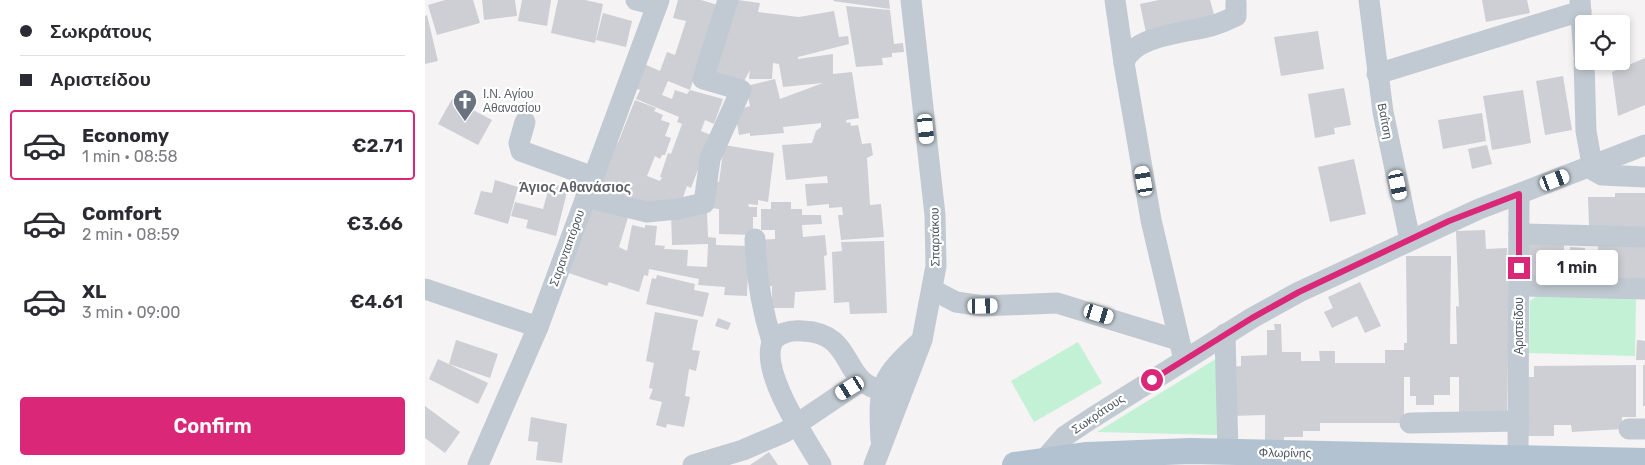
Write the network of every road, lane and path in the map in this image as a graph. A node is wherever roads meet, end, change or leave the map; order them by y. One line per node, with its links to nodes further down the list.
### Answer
1 (636, 0): 6 (street)
2 (728, 0): 18 (street)
3 (911, 0): 26 (street, Σπαρτάκου)
4 (1115, 0): 9 (street)
5 (1369, 0): 11 (street, Βαΐτση)
6 (658, 3): 15 (street, Σαρανταπόρου)
7 (1236, 3): 9 (street)
8 (1581, 6): 11 (street)
9 (1124, 63): 31 (street)
10 (1584, 70): 14 (street)
11 (1377, 74): 22 (street, Βαΐτση)
12 (525, 122): 15 (street)
13 (1645, 146): 14 (street, Σωκράτους)
14 (1592, 167): 16 (street); 17 (street, Σωκράτους)
15 (593, 177): 18 (street, Σαρανταπόρου)
16 (1645, 177)
17 (1519, 194): 19 (street, Αριστείδου); 22 (street, Σωκράτους)
18 (586, 197): 27 (street, Σαρανταπόρου)
19 (1519, 234): 20 (street); 23 (street, Αριστείδου)
20 (1645, 237)
21 (755, 239): 30 (street)
22 (1410, 240): 28 (street, Σωκράτους)
23 (1519, 286): 25 (street); 34 (street, Αριστείδου)
24 (425, 289): 27 (street)
25 (1645, 289)
26 (933, 290): 29 (street, Σπαρτάκου); 31 (street)
27 (538, 328): 43 (street, Σαρανταπόρου)
28 (1225, 334): 31 (street, Σωκράτους); 37 (street)
29 (922, 340): 33 (street); 38 (street, Σπαρτάκου)
30 (772, 341): 32 (street); 35 (street)
31 (1181, 350): 41 (street, Σωκράτους)
32 (861, 381): 33 (street); 35 (street)
33 (882, 390): 38 (street)
34 (1519, 421): 36 (street); 39 (street, Αριστείδου)
35 (797, 423): 44 (street); 45 (street)
36 (1410, 424)
37 (1228, 452): 39 (main road, Φλωρίνης); 40 (main road, Φλωρίνης)
38 (878, 456)
39 (1519, 458): 42 (main road, Φλωρίνης)
40 (1118, 459): 41 (main road, Φλωρίνης)
41 (1044, 460): 46 (main road, Φλωρίνης)
42 (1645, 461)
43 (478, 465)
44 (693, 465)
45 (821, 465)
46 (1015, 465)

